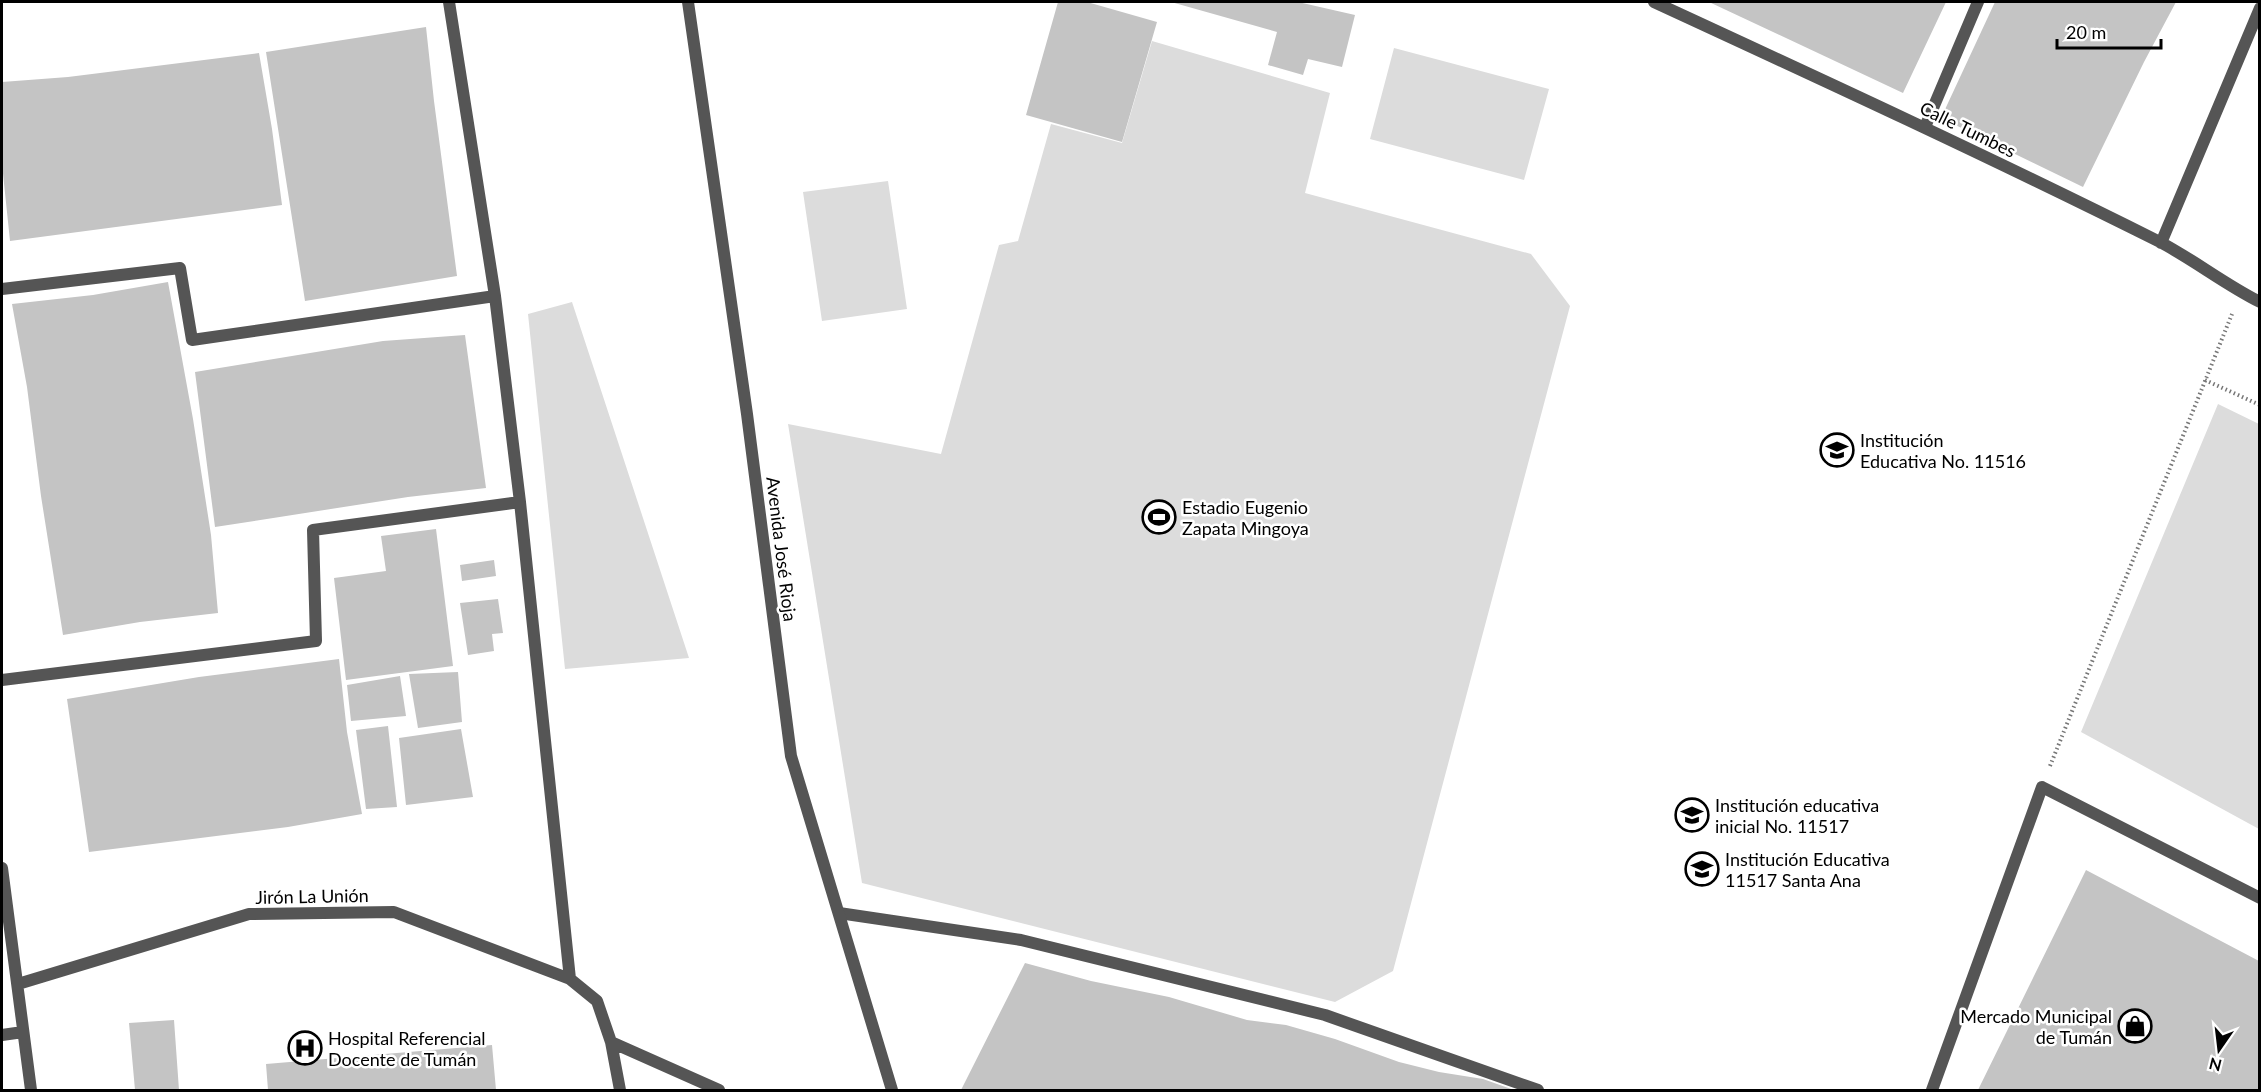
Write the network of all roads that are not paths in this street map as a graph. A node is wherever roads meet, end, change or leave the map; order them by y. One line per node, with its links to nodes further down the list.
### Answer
1 (450, 2): 9 (street)
2 (688, 2): 16 (street, Avenida José Rioja)
3 (1654, 2): 6 (street, Calle Tumbes)
4 (1978, 2): 6 (street)
5 (2259, 8): 7 (street)
6 (1925, 127): 7 (street, Calle Tumbes)
7 (2161, 243): 10 (street, Calle Tumbes)
8 (2, 290): 9 (street)
9 (495, 296): 11 (street)
10 (2259, 302)
11 (520, 502): 12 (street); 17 (street)
12 (2, 680)
13 (2, 868): 15 (street)
14 (2259, 898): 27 (street)
15 (4, 905): 18 (street)
16 (839, 914): 25 (street, Avenida José Rioja); 26 (street)
17 (570, 980): 18 (street, Jirón La Unión); 21 (street, Jirón La Unión)
18 (18, 984): 19 (street)
19 (23, 1032): 20 (street); 22 (street)
20 (2, 1035)
21 (611, 1042): 23 (street); 24 (street)
22 (31, 1090)
23 (620, 1090)
24 (719, 1090)
25 (892, 1090)
26 (1538, 1090)
27 (1932, 1090)

